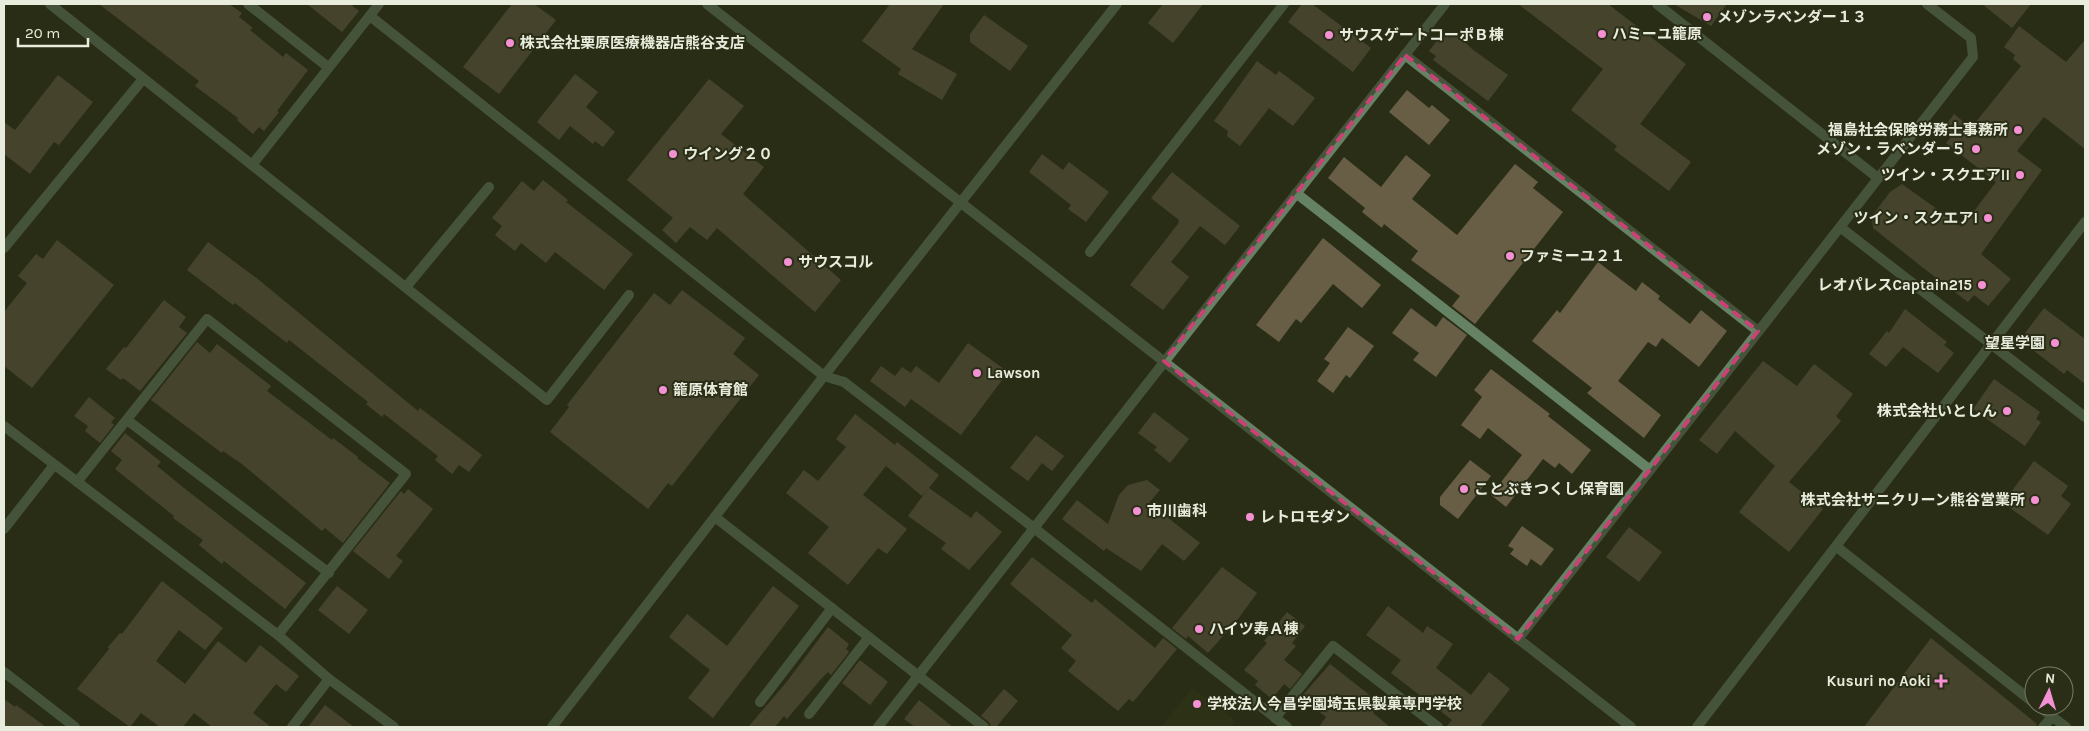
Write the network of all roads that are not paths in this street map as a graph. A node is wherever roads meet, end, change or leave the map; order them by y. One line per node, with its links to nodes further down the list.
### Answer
1 (50, 4): 13 (street)
2 (248, 4): 12 (street)
3 (379, 4): 10 (street)
4 (707, 4): 18 (street)
5 (1117, 4): 18 (street)
6 (1284, 4): 22 (street)
7 (1445, 4): 11 (street)
8 (1657, 4): 15 (street)
9 (1927, 4): 15 (street)
10 (370, 16): 12 (street); 28 (street)
11 (1405, 55): 17 (street); 25 (street)
12 (328, 67): 14 (street)
13 (143, 79): 14 (street); 21 (street)
14 (252, 164): 23 (street)
15 (1878, 178): 20 (street)
16 (489, 187): 23 (street)
17 (1296, 193): 27 (street); 33 (street)
18 (961, 204): 27 (street); 28 (street)
19 (2085, 222): 26 (street)
20 (1840, 227): 25 (street); 26 (street)
21 (4, 248)
22 (1090, 252)
23 (406, 287): 24 (street)
24 (630, 295)
25 (1758, 332): 33 (street)
26 (1991, 344): 29 (street); 38 (street)
27 (1164, 361): 36 (street); 43 (street)
28 (824, 376): 35 (street); 36 (street)
29 (2085, 417)
30 (128, 420): 34 (street); 39 (street); 39 (street)
31 (4, 426): 32 (street)
32 (54, 465): 34 (street); 37 (street)
33 (1650, 470): 43 (street)
34 (76, 482): 41 (street)
35 (715, 517): 40 (street); 55 (street)
36 (1034, 528): 45 (street); 51 (street)
37 (4, 529)
38 (1837, 547): 47 (street); 61 (street)
39 (329, 573): 41 (street)
40 (832, 608): 42 (street); 48 (street)
41 (278, 635): 46 (street)
42 (869, 637): 45 (street); 49 (street)
43 (1518, 639): 60 (street)
44 (4, 672): 52 (street)
45 (918, 676): 56 (street); 57 (street)
46 (329, 679): 53 (street); 54 (street)
47 (2024, 695)
48 (760, 702)
49 (809, 714)
50 (2052, 717): 62 (street); 63 (street)
51 (1275, 718): 58 (street); 59 (street)
52 (75, 727)
53 (292, 727)
54 (394, 727)
55 (552, 727)
56 (878, 727)
57 (984, 727)
58 (1287, 727)
59 (1438, 727)
60 (1632, 727)
61 (1697, 727)
62 (2043, 727)
63 (2066, 727)

